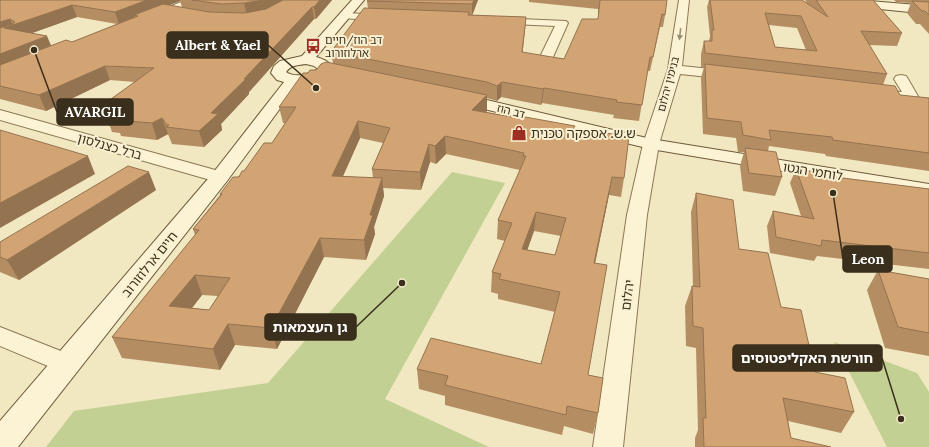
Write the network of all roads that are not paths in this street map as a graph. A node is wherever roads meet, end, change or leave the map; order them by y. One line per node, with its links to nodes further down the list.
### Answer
1 (195, 0): 8 (street)
2 (358, 0): 10 (street, חיים ארלוזורוב)
3 (684, 0): 15 (street, בנימין יהלום, one-way to 15)
4 (820, 0): 7 (street)
5 (870, 0): 6 (street)
6 (929, 6)
7 (929, 10)
8 (165, 12): 9 (street); 13 (street)
9 (188, 15)
10 (346, 16): 11 (street); 16 (street, חיים ארלוזורוב)
11 (399, 18)
12 (492, 21): 14 (street)
13 (140, 22)
14 (544, 63)
15 (675, 69): 17 (street); 22 (street, בנימין יהלום)
16 (300, 70): 16 (street); 23 (street, חיים ארלוזורוב)
17 (738, 76)
18 (901, 79): 19 (street)
19 (873, 93)
20 (440, 94): 22 (street, דב הוז)
21 (0, 116): 23 (street, ברל כצנלסון)
22 (651, 144): 24 (street, לוחמי הגטו); 28 (street, יהלום)
23 (220, 177): 26 (street, חיים ארלוזורוב)
24 (929, 190)
25 (0, 336): 26 (street)
26 (67, 364): 27 (street, חיים ארלוזורוב)
27 (0, 445)
28 (608, 447)

